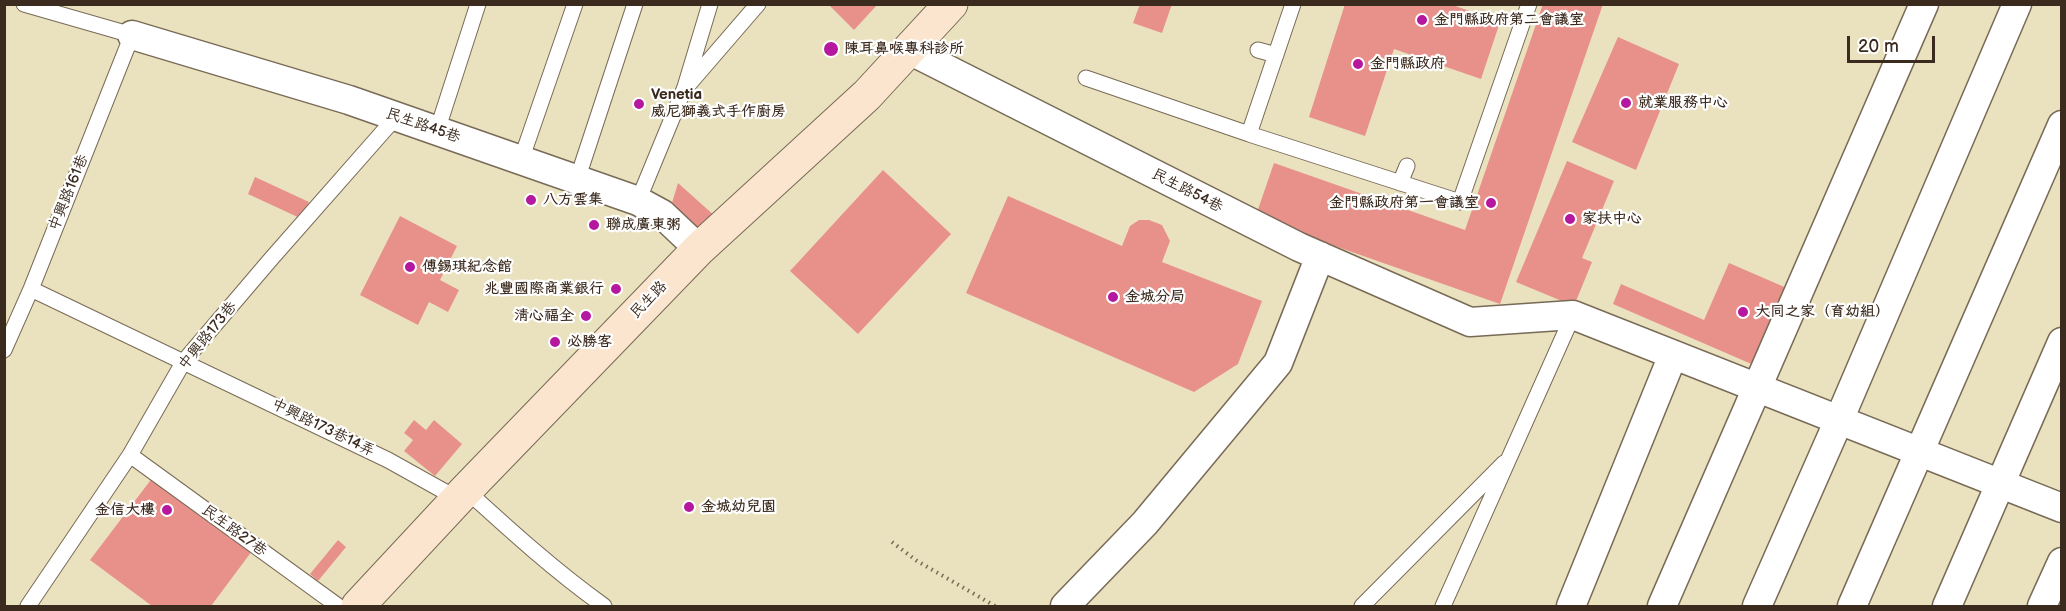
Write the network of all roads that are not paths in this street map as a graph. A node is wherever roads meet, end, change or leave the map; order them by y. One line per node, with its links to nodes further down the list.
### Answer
1 (24, 4): 12 (lane)
2 (478, 4): 20 (lane)
3 (575, 4): 22 (lane)
4 (635, 4): 24 (lane)
5 (710, 4): 17 (lane)
6 (758, 4): 17 (lane)
7 (951, 4): 13 (main road, 民生路)
8 (1293, 4): 15 (lane)
9 (1529, 4): 25 (lane)
10 (1923, 4): 35 (street)
11 (2017, 4): 36 (street)
12 (132, 35): 18 (street, 民生路45巷); 29 (lane, 中興路161巷)
13 (909, 50): 27 (main road, 民生路); 28 (street, 民生路54巷)
14 (1258, 50): 15 (lane)
15 (1276, 55): 21 (lane)
16 (1086, 78): 21 (lane)
17 (686, 87): 26 (lane)
18 (396, 117): 20 (street, 民生路45巷); 34 (lane, 中興路173巷)
19 (2061, 125): 37 (street)
20 (437, 131): 22 (street, 民生路45巷)
21 (1249, 134): 25 (lane)
22 (521, 160): 24 (street, 民生路45巷)
23 (1407, 166): 25 (lane)
24 (577, 180): 26 (street, 民生路45巷)
25 (1400, 183)
26 (638, 201): 27 (street, 民生路45巷)
27 (699, 249): 41 (main road, 民生路)
28 (1320, 256): 30 (street, 民生路54巷); 48 (street)
29 (31, 289): 32 (lane, 中興路161巷); 34 (lane, 中興路173巷14弄)
30 (1573, 315): 33 (street); 39 (lane)
31 (2061, 342): 40 (street)
32 (4, 350)
33 (1673, 355): 35 (street); 51 (street)
34 (184, 361): 38 (lane, 中興路173巷); 41 (lane, 中興路173巷14弄)
35 (1758, 388): 36 (street); 52 (street)
36 (1839, 420): 37 (street); 53 (street)
37 (1919, 452): 40 (street); 54 (street)
38 (130, 454): 44 (lane, 中興路173巷); 45 (lane, 民生路27巷)
39 (1510, 456): 49 (lane); 50 (lane)
40 (1999, 483): 42 (street); 55 (street)
41 (462, 495): 46 (main road, 民生路); 47 (lane, 中興路173巷14弄)
42 (2061, 508)
43 (2061, 562): 56 (street)
44 (28, 606)
45 (338, 606)
46 (358, 606)
47 (604, 606)
48 (1065, 606)
49 (1362, 606)
50 (1443, 606)
51 (1571, 606)
52 (1662, 606)
53 (1757, 606)
54 (1852, 606)
55 (1947, 606)
56 (2042, 606)

